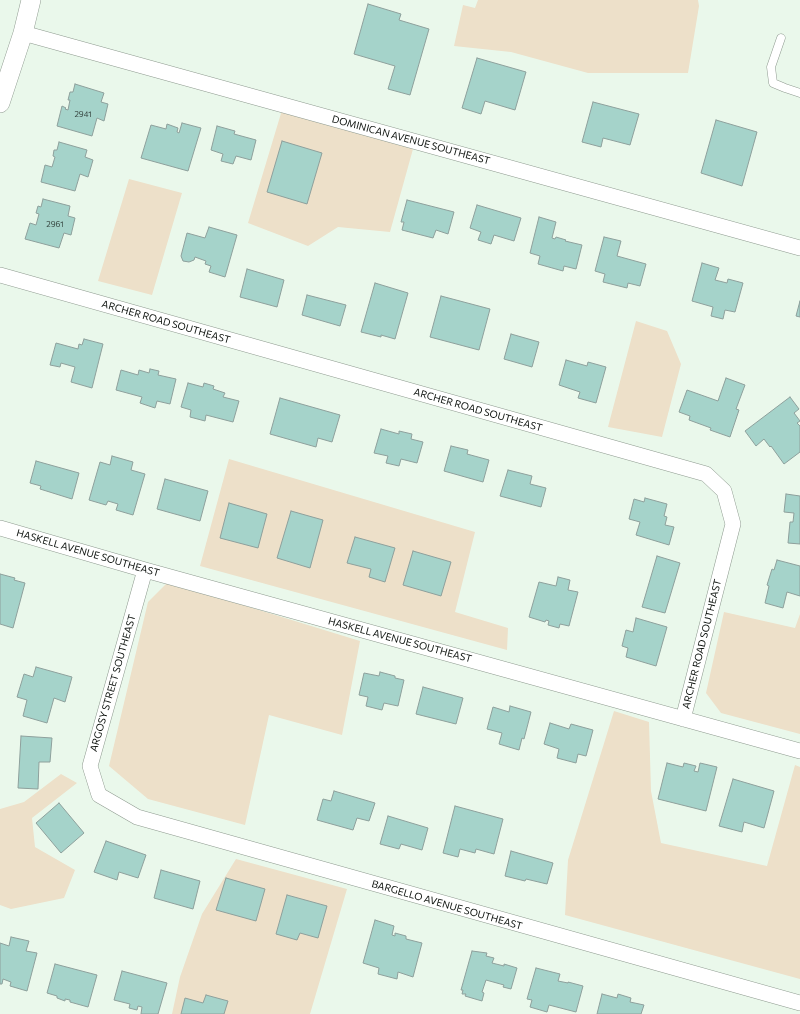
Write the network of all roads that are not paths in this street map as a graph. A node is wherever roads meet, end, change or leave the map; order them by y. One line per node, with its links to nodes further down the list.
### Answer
1 (31, 0): 2 (street)
2 (22, 33): 5 (street); 6 (street, DOMINICAN AVENUE SOUTHEAST)
3 (781, 38): 4 (lane)
4 (800, 93)
5 (0, 103)
6 (800, 248)
7 (0, 275): 10 (street, ARCHER ROAD SOUTHEAST)
8 (0, 528): 9 (street, HASKELL AVENUE SOUTHEAST)
9 (145, 570): 10 (street, HASKELL AVENUE SOUTHEAST); 12 (street, ARGOSY STREET SOUTHEAST)
10 (683, 718): 11 (street, HASKELL AVENUE SOUTHEAST)
11 (800, 751)
12 (99, 795): 13 (street, BARGELLO AVENUE SOUTHEAST)
13 (800, 1004)

